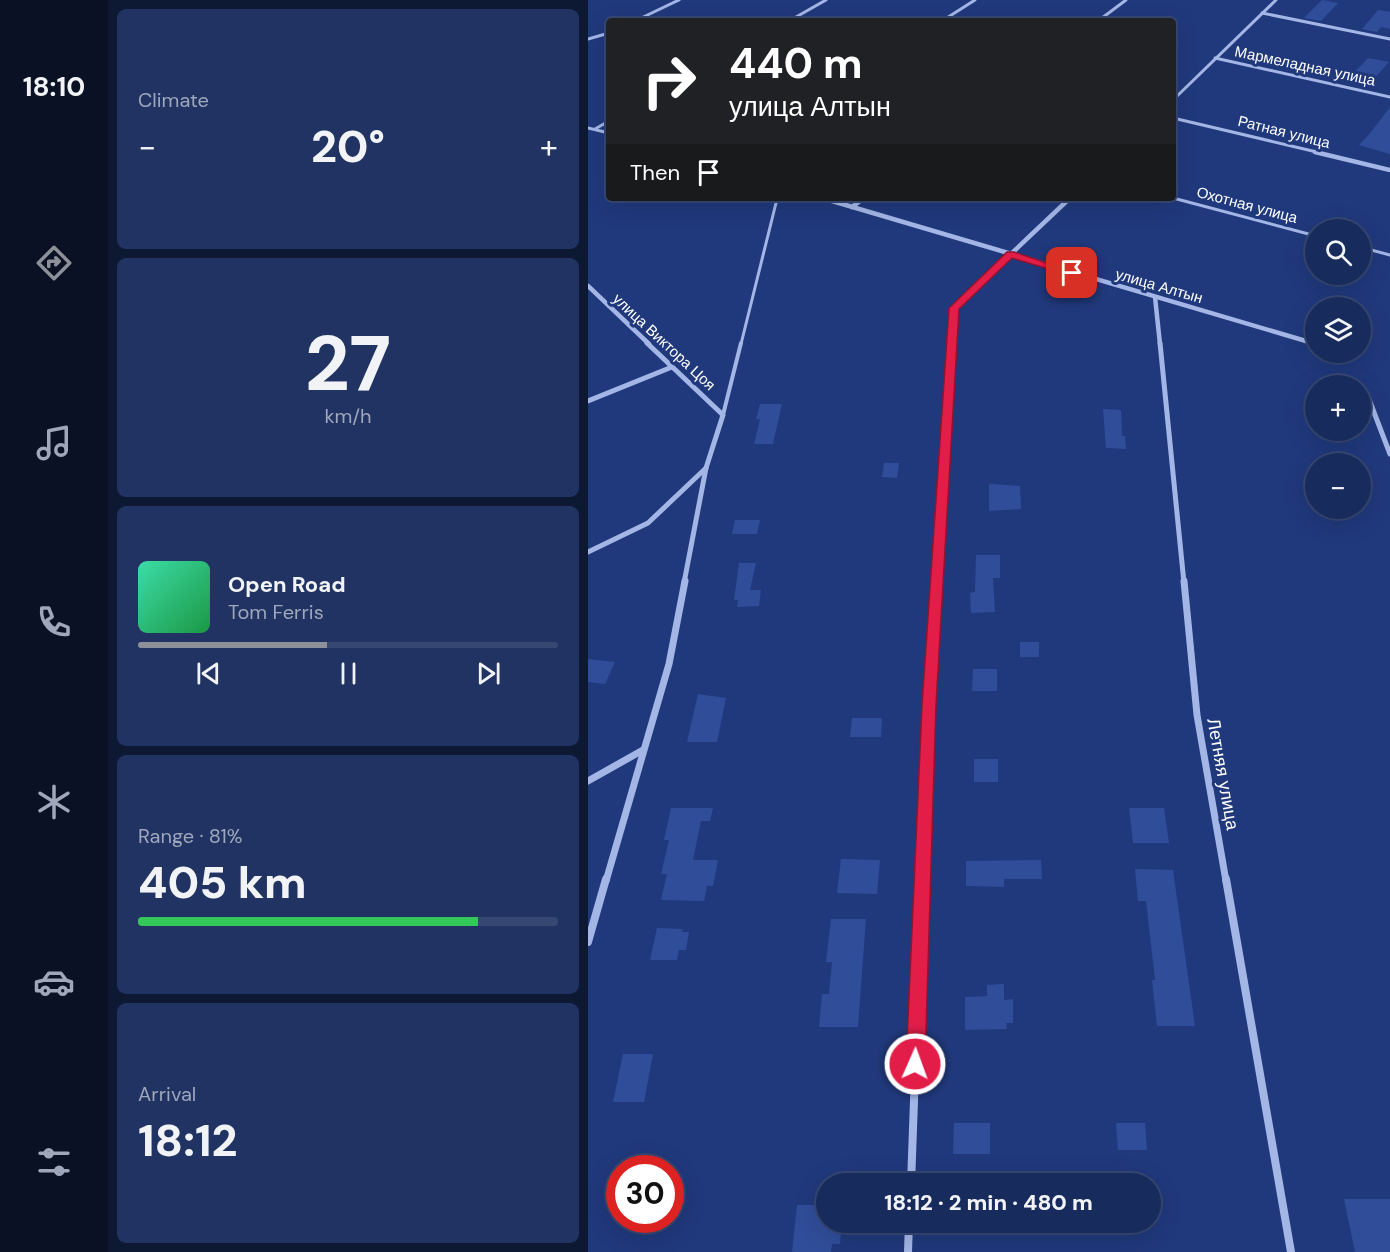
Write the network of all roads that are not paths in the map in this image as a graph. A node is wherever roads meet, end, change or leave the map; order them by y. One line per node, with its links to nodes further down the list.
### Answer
1 (679, 0): 7 (street)
2 (826, 0): 8 (street)
3 (975, 0): 9 (street)
4 (1126, 0): 10 (street)
5 (1276, 0): 6 (street)
6 (1262, 13): 13 (street); 14 (street)
7 (641, 18)
8 (794, 18)
9 (947, 18)
10 (1102, 18)
11 (606, 34): 12 (street)
12 (588, 39)
13 (1390, 39)
14 (1215, 58): 15 (street); 16 (street, Мармеладная улица)
15 (1176, 97)
16 (1390, 97)
17 (1176, 119): 22 (street, Ратная улица)
18 (606, 123): 20 (street)
19 (588, 128): 20 (street)
20 (594, 130): 21 (street)
21 (606, 133)
22 (1390, 170)
23 (1176, 199): 29 (lane, Охотная улица)
24 (778, 201): 39 (lane)
25 (832, 201): 28 (street, улица Алтын)
26 (860, 201): 28 (street)
27 (1067, 201): 31 (street)
28 (852, 207): 31 (street, улица Алтын)
29 (1305, 233)
30 (1371, 250): 32 (lane)
31 (1011, 254): 34 (street, улица Алтын); 46 (street)
32 (1390, 255)
33 (588, 286): 36 (street, улица Виктора Цоя)
34 (1155, 297): 35 (street, улица Алтын); 49 (street, Летняя улица)
35 (1305, 341)
36 (672, 367): 37 (street); 39 (street, улица Виктора Цоя)
37 (588, 401)
38 (1371, 404): 40 (street)
39 (723, 415): 41 (street)
40 (1390, 454)
41 (706, 468): 42 (street); 43 (street)
42 (588, 552)
43 (643, 750): 44 (street); 45 (street)
44 (588, 781)
45 (588, 942)
46 (911, 1173)
47 (909, 1233): 48 (street)
48 (908, 1252)
49 (1291, 1252)

